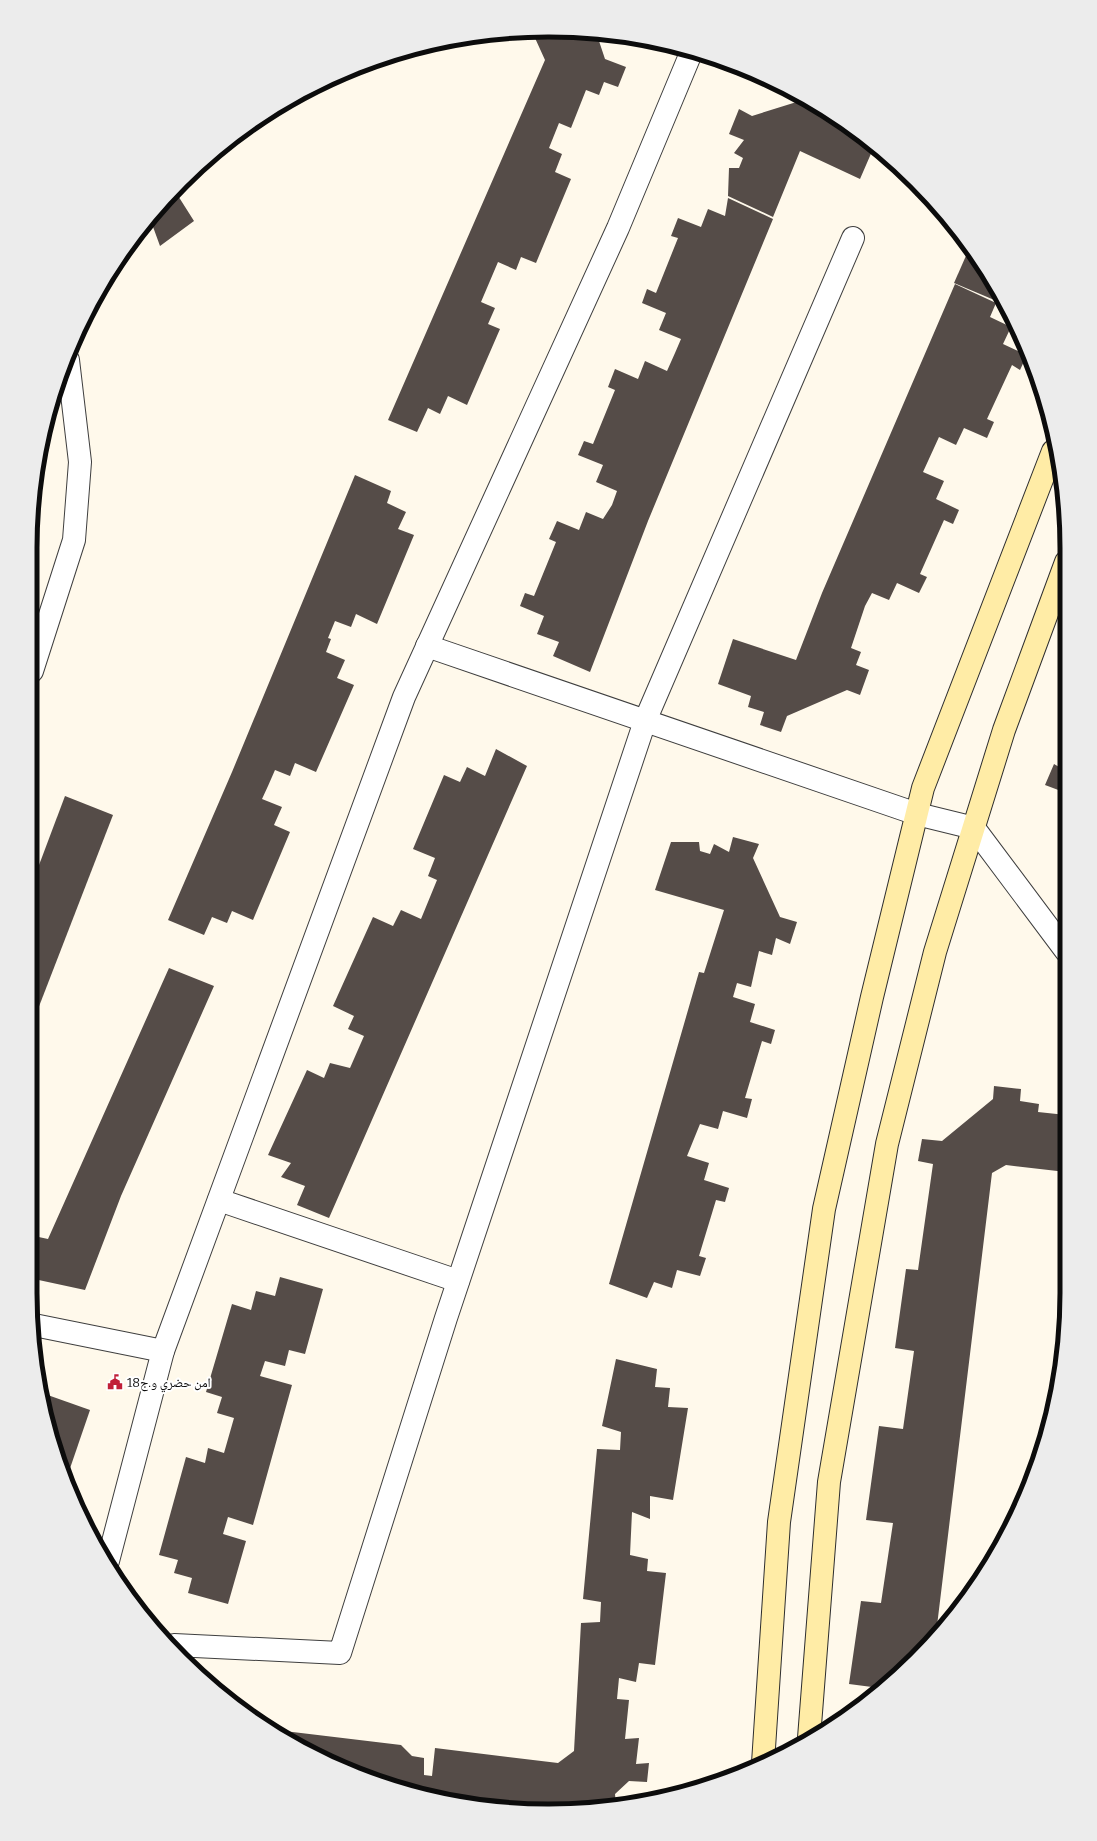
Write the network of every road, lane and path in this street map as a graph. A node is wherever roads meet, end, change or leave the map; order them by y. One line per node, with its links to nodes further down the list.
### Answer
1 (689, 57): 6 (street)
2 (853, 238): 8 (street)
3 (69, 370): 7 (street)
4 (1051, 456): 9 (main road)
5 (1060, 578): 10 (main road)
6 (427, 646): 8 (street); 12 (street)
7 (37, 655)
8 (645, 721): 9 (street); 13 (street)
9 (916, 814): 10 (street); 19 (main road)
10 (974, 828): 11 (street); 18 (main road)
11 (1060, 943)
12 (219, 1200): 13 (street); 15 (street)
13 (458, 1281): 17 (street)
14 (38, 1326): 15 (street)
15 (163, 1352): 16 (street)
16 (110, 1554)
17 (179, 1645)
18 (809, 1732)
19 (764, 1756)

